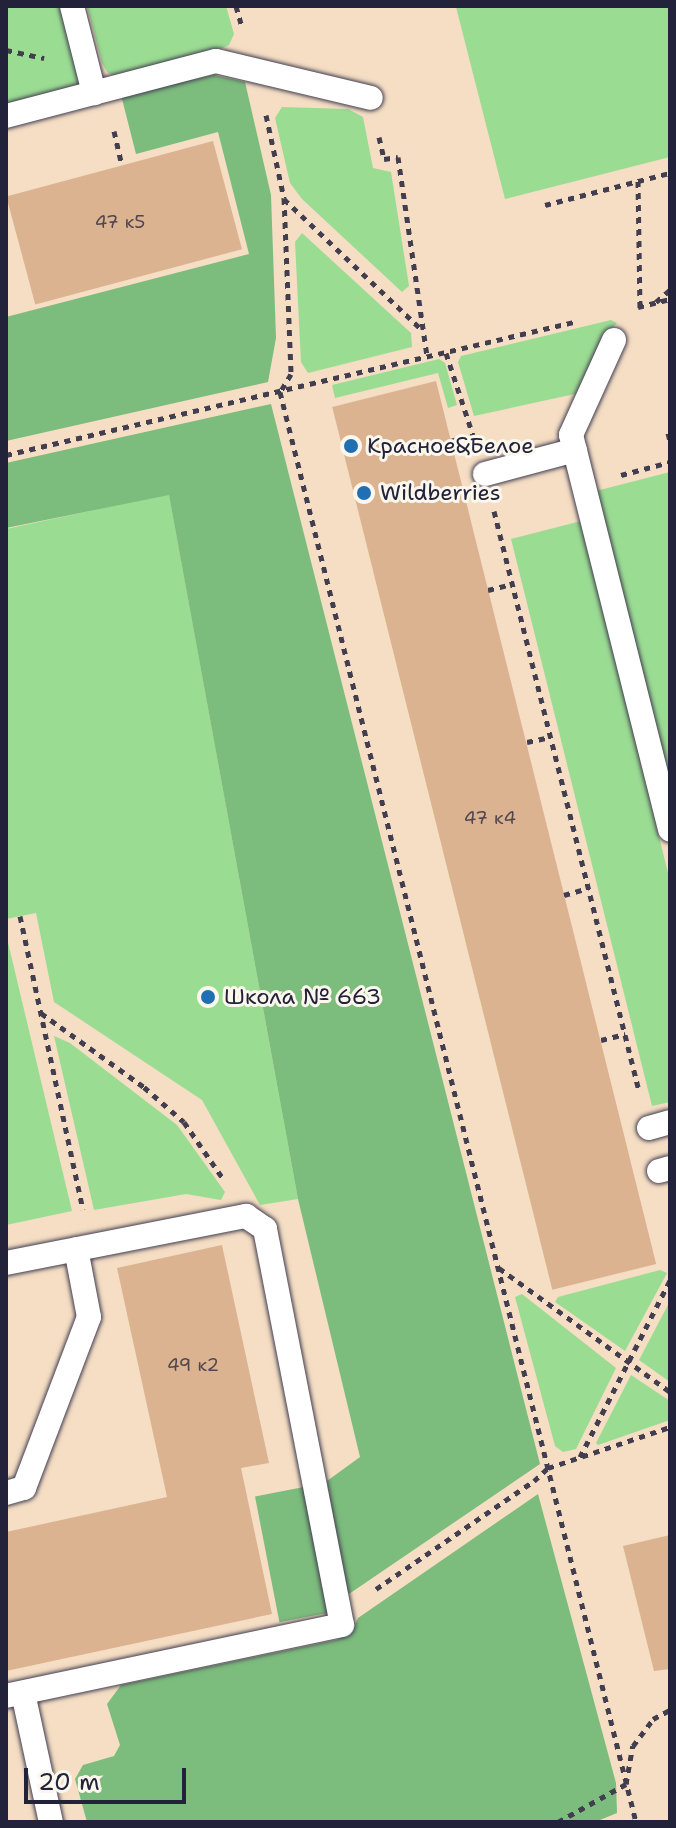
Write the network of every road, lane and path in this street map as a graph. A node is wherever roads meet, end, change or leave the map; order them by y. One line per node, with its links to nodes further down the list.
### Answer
1 (72, 6): 4 (lane)
2 (236, 6): 3 (path)
3 (255, 72): 4 (lane); 5 (lane); 9 (path)
4 (94, 93): 6 (lane)
5 (371, 98): 17 (path)
6 (6, 116)
7 (670, 173): 8 (path)
8 (638, 181): 10 (path); 14 (path)
9 (284, 198): 17 (path); 21 (path)
10 (545, 205)
11 (670, 290): 13 (path)
12 (670, 299): 13 (path)
13 (655, 303): 14 (path)
14 (641, 306): 15 (path); 18 (path)
15 (626, 310)
16 (581, 321): 19 (path)
17 (422, 330): 20 (path)
18 (614, 340): 24 (lane)
19 (446, 353): 20 (path); 27 (path)
20 (427, 357): 21 (path)
21 (280, 392): 25 (path); 44 (path)
22 (668, 433): 23 (path)
23 (670, 441)
24 (575, 450): 27 (lane); 28 (lane)
25 (6, 455)
26 (670, 462): 28 (path)
27 (485, 474): 29 (path)
28 (583, 484): 33 (lane)
29 (512, 584): 30 (path); 31 (path)
30 (488, 590)
31 (550, 737): 32 (path); 34 (path)
32 (527, 742)
33 (670, 830)
34 (588, 888): 35 (path); 38 (path)
35 (564, 895)
36 (20, 916): 37 (path)
37 (40, 1013): 41 (path); 42 (path)
38 (625, 1034): 39 (path); 40 (path)
39 (601, 1040)
40 (659, 1125)
41 (246, 1216): 42 (lane); 52 (lane)
42 (83, 1247): 43 (lane); 51 (lane)
43 (6, 1263)
44 (498, 1268): 46 (path); 50 (path)
45 (670, 1280): 46 (path)
46 (628, 1362): 47 (path); 49 (path)
47 (670, 1392)
48 (670, 1427): 49 (path)
49 (579, 1458): 50 (path)
50 (548, 1468): 52 (path); 55 (path)
51 (6, 1493)
52 (341, 1613): 53 (lane)
53 (14, 1694): 56 (lane)
54 (670, 1710): 55 (path)
55 (626, 1784): 57 (path); 58 (path)
56 (51, 1822)
57 (558, 1822)
58 (636, 1822)

